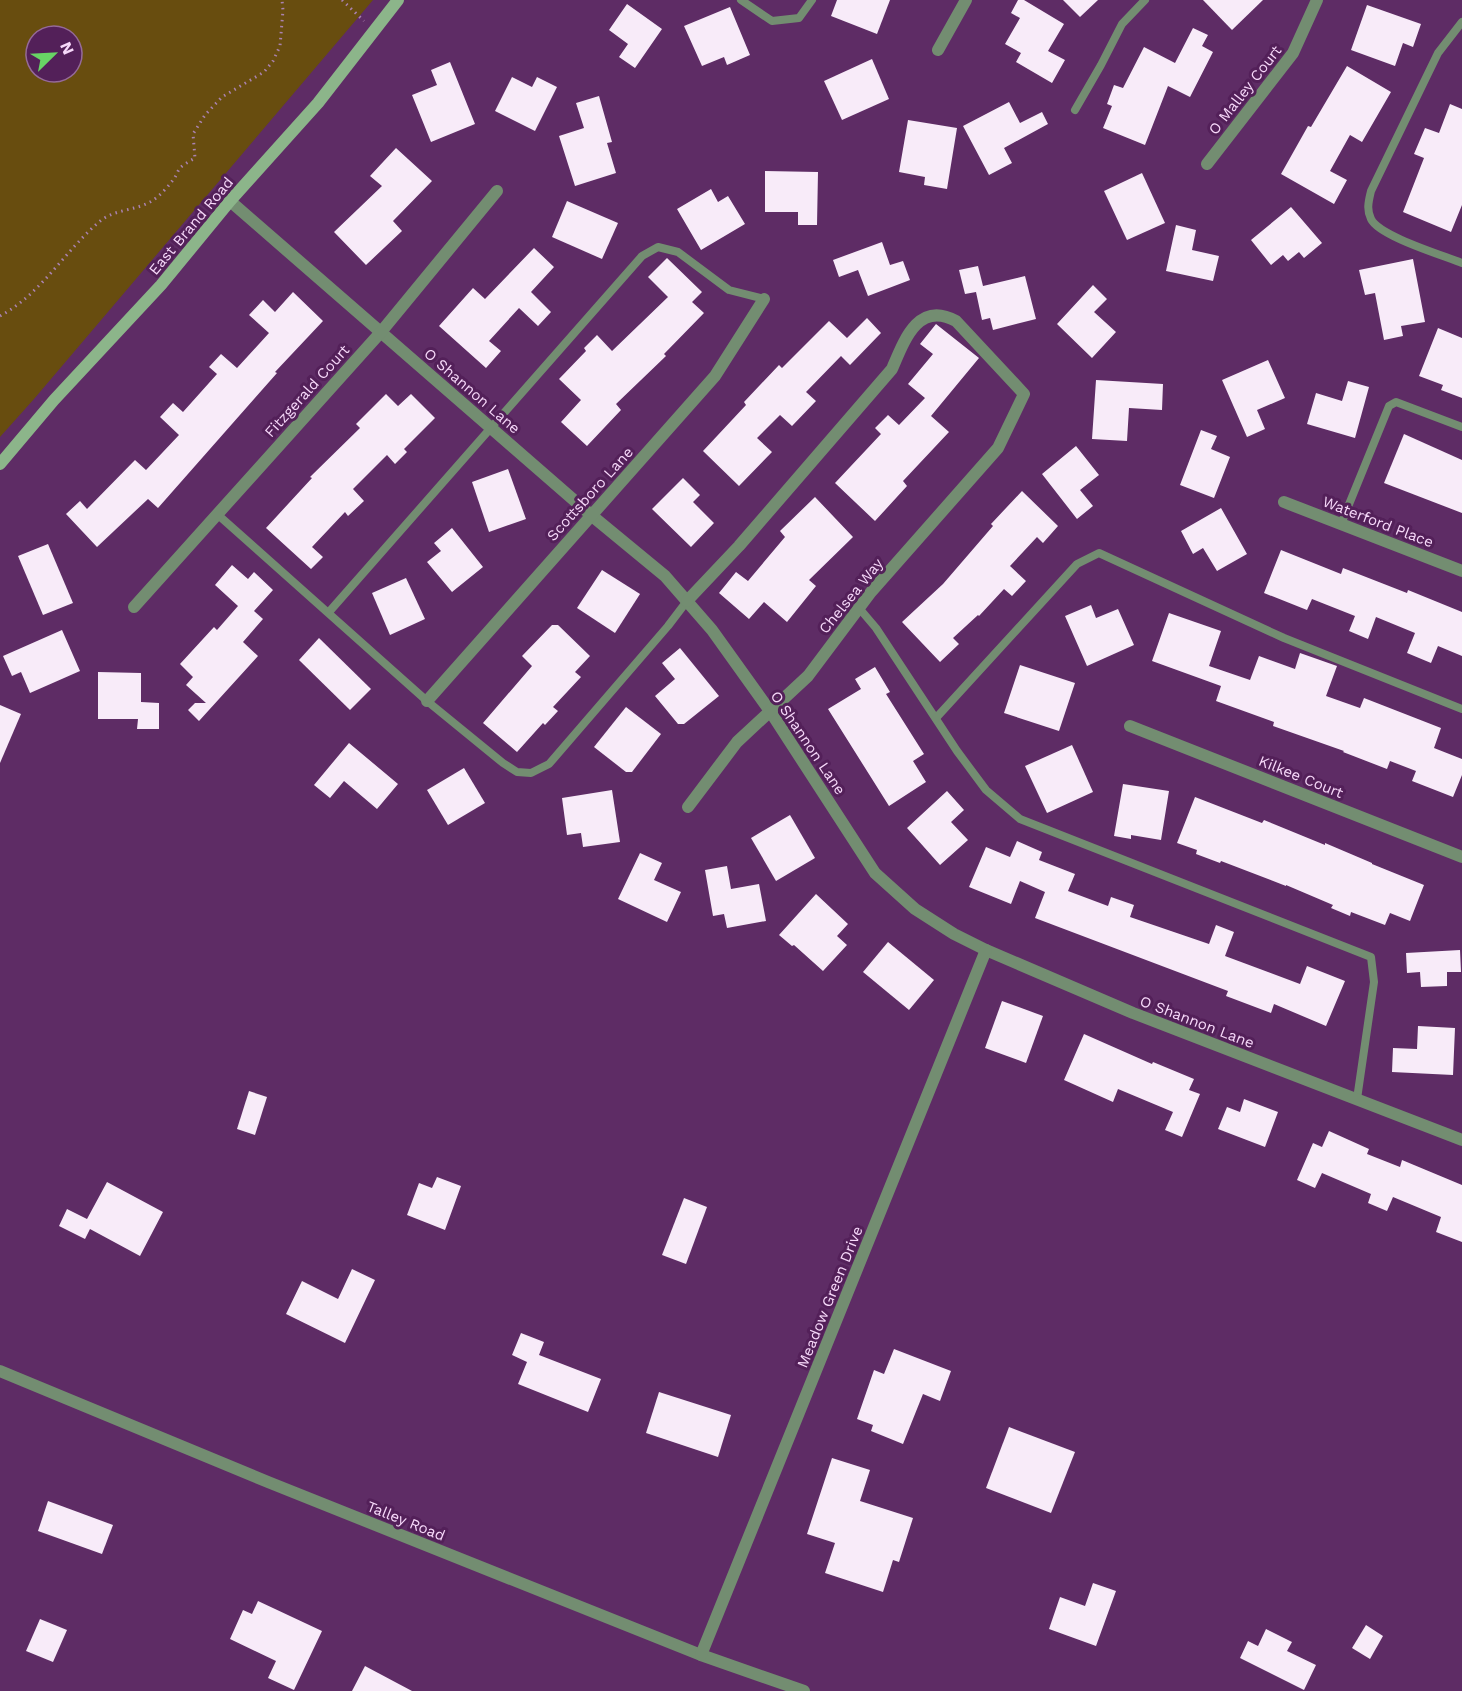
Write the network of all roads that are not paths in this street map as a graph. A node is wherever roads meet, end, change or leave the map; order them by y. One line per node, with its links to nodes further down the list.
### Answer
1 (398, 0): 12 (main road, East Brand Road)
2 (741, 0): 3 (lane)
3 (812, 0)
4 (966, 0): 8 (street)
5 (1145, 0): 9 (lane)
6 (1317, 0): 10 (street, O Malley Court)
7 (1462, 22): 13 (lane)
8 (938, 50)
9 (1075, 110)
10 (1207, 164)
11 (497, 192): 15 (street, Fitzgerald Court)
12 (230, 201): 15 (street, O Shannon Lane); 18 (main road, East Brand Road)
13 (1462, 263)
14 (764, 299): 17 (lane); 21 (street, Scottsboro Lane)
15 (381, 332): 17 (street, O Shannon Lane); 20 (street, Fitzgerald Court)
16 (1462, 427): 22 (lane)
17 (492, 429): 21 (street, O Shannon Lane); 27 (lane)
18 (0, 464)
19 (1284, 502): 22 (street, Waterford Place)
20 (217, 514): 25 (street, Fitzgerald Court); 27 (lane)
21 (591, 515): 24 (street, O Shannon Lane); 28 (street, Scottsboro Lane)
22 (1341, 524): 23 (street, Waterford Place)
23 (1462, 571)
24 (687, 601): 26 (street, Chelsea Way); 28 (lane); 30 (street, O Shannon Lane)
25 (134, 607)
26 (859, 608): 30 (street, Chelsea Way); 31 (lane)
27 (329, 612): 28 (lane)
28 (427, 701)
29 (1462, 709): 31 (lane)
30 (770, 711): 33 (street, Chelsea Way); 35 (street, O Shannon Lane)
31 (936, 718): 36 (lane)
32 (1130, 726): 34 (street, Kilkee Court)
33 (688, 807)
34 (1462, 857)
35 (986, 950): 36 (street, O Shannon Lane); 39 (street, Meadow Green Drive)
36 (1357, 1099): 37 (street, O Shannon Lane)
37 (1462, 1140)
38 (0, 1371): 39 (street, Talley Road)
39 (701, 1655): 40 (street, Talley Road)
40 (804, 1691)

